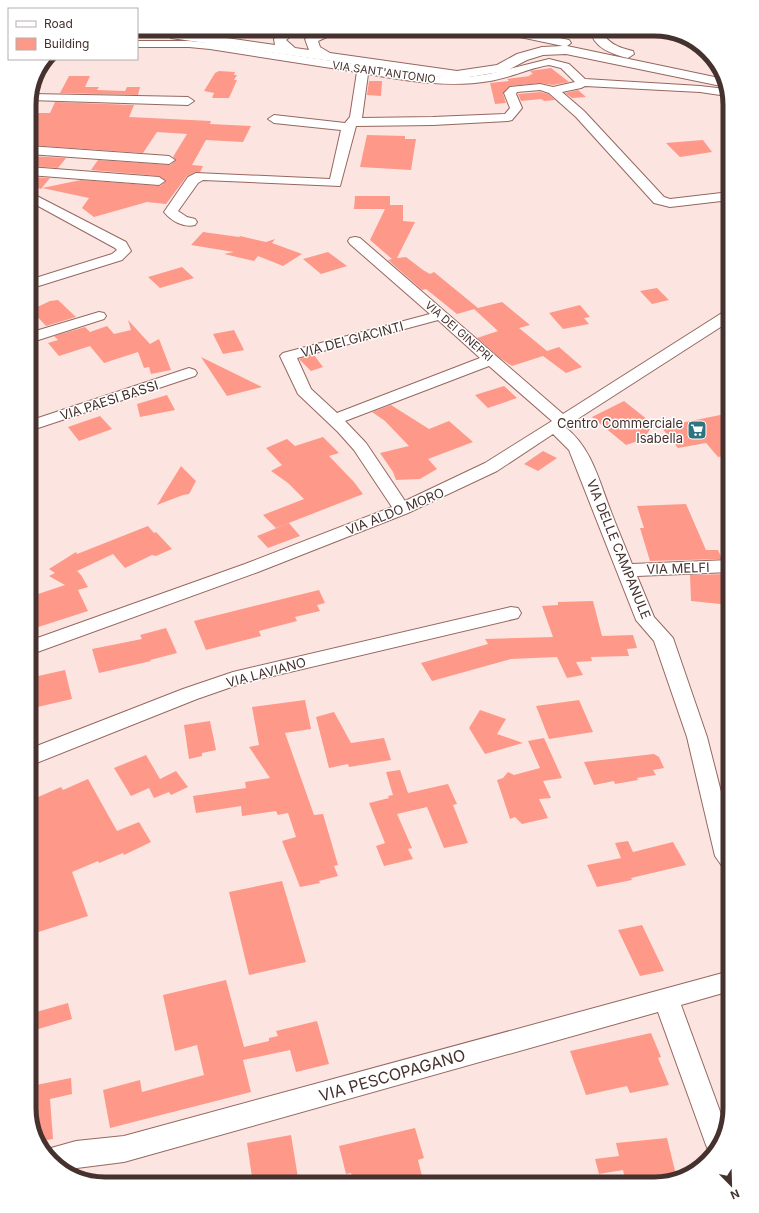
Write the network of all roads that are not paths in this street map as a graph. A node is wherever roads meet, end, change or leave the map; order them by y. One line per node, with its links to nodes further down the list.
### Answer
1 (185, 36): 10 (main road)
2 (284, 36): 10 (main road)
3 (304, 36): 8 (main road)
4 (317, 36): 8 (main road)
5 (505, 36): 12 (main road)
6 (522, 36): 15 (main road)
7 (598, 36): 14 (main road)
8 (310, 40): 11 (main road)
9 (138, 44): 13 (street, VIA SANT'ANTONIO)
10 (291, 51): 11 (main road)
11 (326, 56): 12 (main road)
12 (511, 62): 17 (main road)
13 (363, 70): 16 (street, VIA SANT'ANTONIO); 23 (street)
14 (716, 73)
15 (717, 78)
16 (582, 82): 18 (street); 19 (street)
17 (719, 82)
18 (553, 90): 23 (street); 28 (street)
19 (722, 93)
20 (36, 97): 21 (street)
21 (188, 101)
22 (274, 119): 23 (street)
23 (350, 125): 30 (street)
24 (36, 150): 25 (street)
25 (169, 160)
26 (36, 172): 27 (street)
27 (159, 181)
28 (723, 197)
29 (36, 200): 32 (street)
30 (190, 222)
31 (355, 241): 33 (street, VIA DEI GINEPRI)
32 (36, 283)
33 (441, 315): 37 (street, VIA DEI GINEPRI); 39 (street, VIA DEI GIACINTI)
34 (99, 316): 36 (street)
35 (723, 318): 41 (street, VIA ALDO MORO)
36 (36, 336)
37 (492, 359): 39 (street); 41 (street, VIA DEI GINEPRI)
38 (189, 373): 40 (street, VIA PAESI BASSI)
39 (333, 420): 42 (street, VIA DEI GIACINTI)
40 (36, 424)
41 (558, 424): 42 (street, VIA ALDO MORO); 44 (street, VIA DELLE CAMPANULE)
42 (402, 509): 46 (street, VIA ALDO MORO)
43 (723, 566): 44 (street, VIA MELFI)
44 (627, 570): 48 (street, VIA DELLE CAMPANULE)
45 (511, 614): 47 (street, VIA LAVIANO)
46 (36, 646)
47 (36, 755)
48 (723, 844)
49 (723, 983): 50 (street, VIA PESCOPAGANO)
50 (666, 999): 51 (street); 52 (street, VIA PESCOPAGANO)
51 (716, 1138)
52 (57, 1158)

